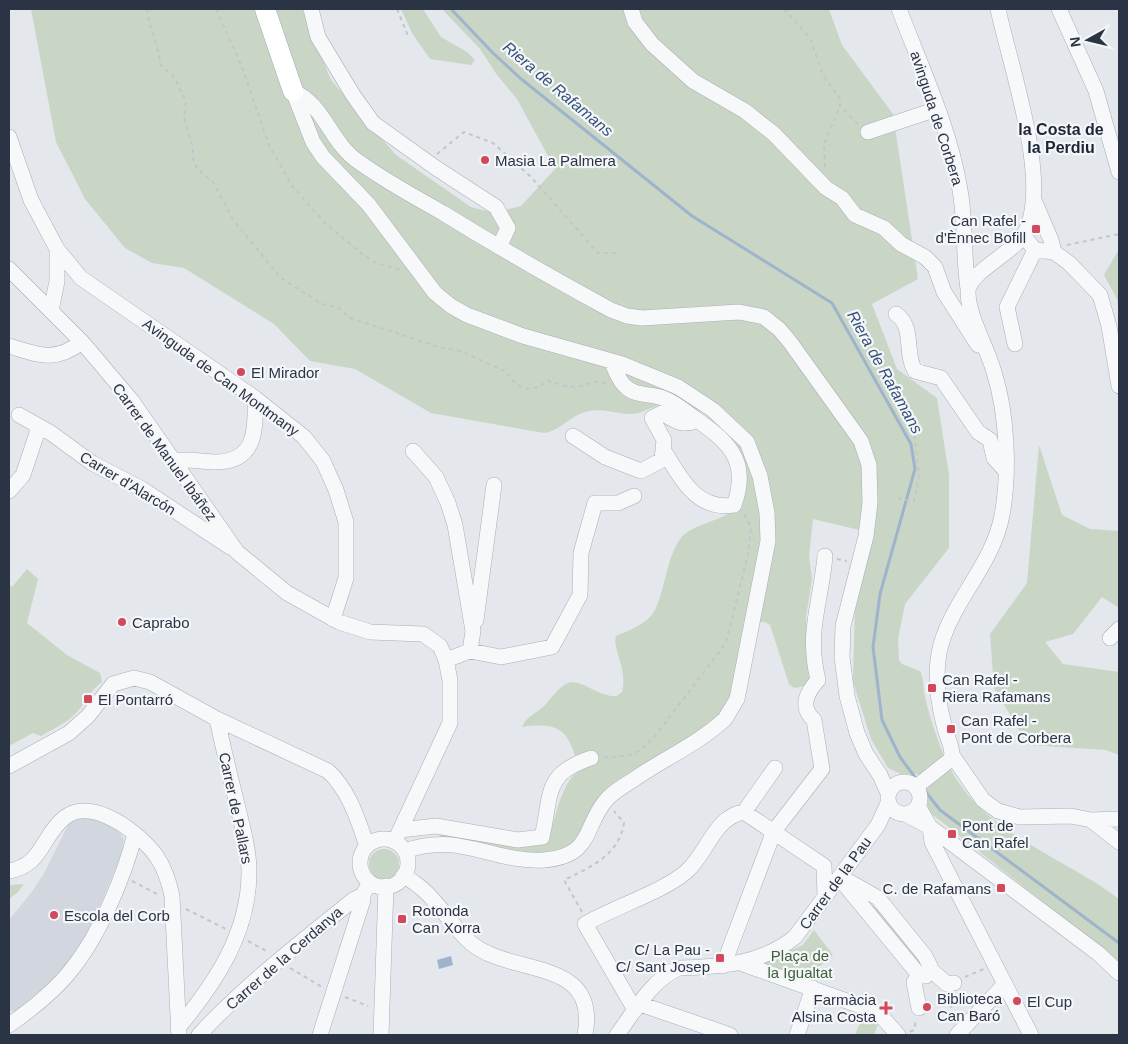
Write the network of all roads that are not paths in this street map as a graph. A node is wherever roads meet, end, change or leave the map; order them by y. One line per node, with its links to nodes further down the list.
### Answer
1 (265, 9): 7 (main road)
2 (311, 9): 14 (street)
3 (631, 9): 28 (street)
4 (899, 9): 8 (street, avinguda de Corbera)
5 (998, 9): 12 (street)
6 (1059, 9): 11 (street)
7 (293, 91): 14 (street); 27 (street)
8 (937, 109): 9 (street); 21 (street, avinguda de Corbera)
9 (868, 132)
10 (9, 137): 15 (street, Avinguda de Can Montmany)
11 (1119, 172)
12 (1033, 198): 13 (street); 17 (street)
13 (1023, 236): 16 (street); 21 (street)
14 (499, 247): 53 (street)
15 (57, 249): 19 (street, Avinguda de Can Montmany); 20 (street, Avinguda de Can Montmany)
16 (1035, 250): 17 (street); 25 (street)
17 (1054, 252): 29 (street)
18 (9, 269): 22 (street, Carrer de Manuel Ibáñez)
19 (81, 278): 20 (street); 30 (street, Avinguda de Can Montmany)
20 (57, 281): 22 (street, Avinguda de Can Montmany)
21 (968, 289): 28 (street, avinguda de Corbera)
22 (51, 311): 24 (street, Carrer de Manuel Ibáñez)
23 (896, 314): 38 (street)
24 (82, 342): 26 (street); 37 (street, Carrer de Manuel Ibáñez)
25 (1015, 344)
26 (9, 346)
27 (611, 361): 32 (street); 62 (street)
28 (994, 372): 38 (street)
29 (1119, 386)
30 (255, 398): 37 (street); 44 (street, Avinguda de Can Montmany)
31 (19, 415): 33 (street, Carrer d'Alarcón)
32 (697, 420): 35 (street); 35 (street)
33 (39, 426): 40 (street); 42 (street, Carrer d'Alarcón)
34 (573, 436): 35 (street)
35 (664, 450)
36 (412, 451): 45 (street)
37 (173, 461): 42 (street, Carrer de Manuel Ibáñez)
38 (1005, 470): 50 (street)
39 (494, 485): 45 (street)
40 (9, 491)
41 (634, 496): 46 (street)
42 (237, 552): 44 (street, Carrer de Manuel Ibáñez)
43 (825, 556): 60 (street)
44 (333, 619): 47 (street)
45 (472, 625): 46 (street)
46 (470, 651): 47 (street)
47 (446, 660): 62 (street)
48 (217, 719): 51 (street); 64 (street); 82 (street, Carrer de Pallars)
49 (591, 758): 62 (street)
50 (948, 761): 53 (street, Carrer de la Pau); 57 (street)
51 (9, 766)
52 (775, 768): 54 (street)
53 (905, 793): 55 (street); 58 (street, Carrer de la Pau); 59 (street)
54 (744, 812): 60 (street); 78 (street)
55 (902, 814): 58 (street, Carrer de la Pau); 59 (street)
56 (1119, 819): 57 (street)
57 (1091, 820): 63 (street)
58 (878, 825): 67 (street, Carrer de la Pau)
59 (930, 827): 74 (street); 76 (street)
60 (774, 832): 70 (street); 72 (street)
61 (135, 834): 65 (street); 80 (street); 82 (street)
62 (400, 841): 64 (street); 66 (street)
63 (1119, 842)
64 (367, 846): 69 (street)
65 (9, 871)
66 (403, 876): 68 (street); 87 (street)
67 (841, 878): 70 (street, Carrer de la Pau); 73 (street)
68 (386, 886): 69 (street); 86 (street)
69 (361, 896): 84 (street, Carrer de la Cerdanya); 85 (street)
70 (826, 897): 71 (street, Carrer de la Pau)
71 (743, 964): 72 (street, Carrer de la Pau); 77 (street)
72 (723, 966): 78 (street, Carrer de la Pau)
73 (925, 972): 75 (street); 79 (street)
74 (1119, 973)
75 (951, 983)
76 (1005, 984): 90 (street); 91 (street)
77 (813, 988): 81 (street); 89 (street)
78 (637, 1007): 83 (street); 88 (street, Carrer de la Pau)
79 (920, 1008)
80 (10, 1026)
81 (890, 1031)
82 (179, 1032)
83 (721, 1034)
84 (199, 1035)
85 (320, 1035)
86 (381, 1035)
87 (585, 1035)
88 (616, 1035)
89 (797, 1035)
90 (957, 1035)
91 (1031, 1035)

